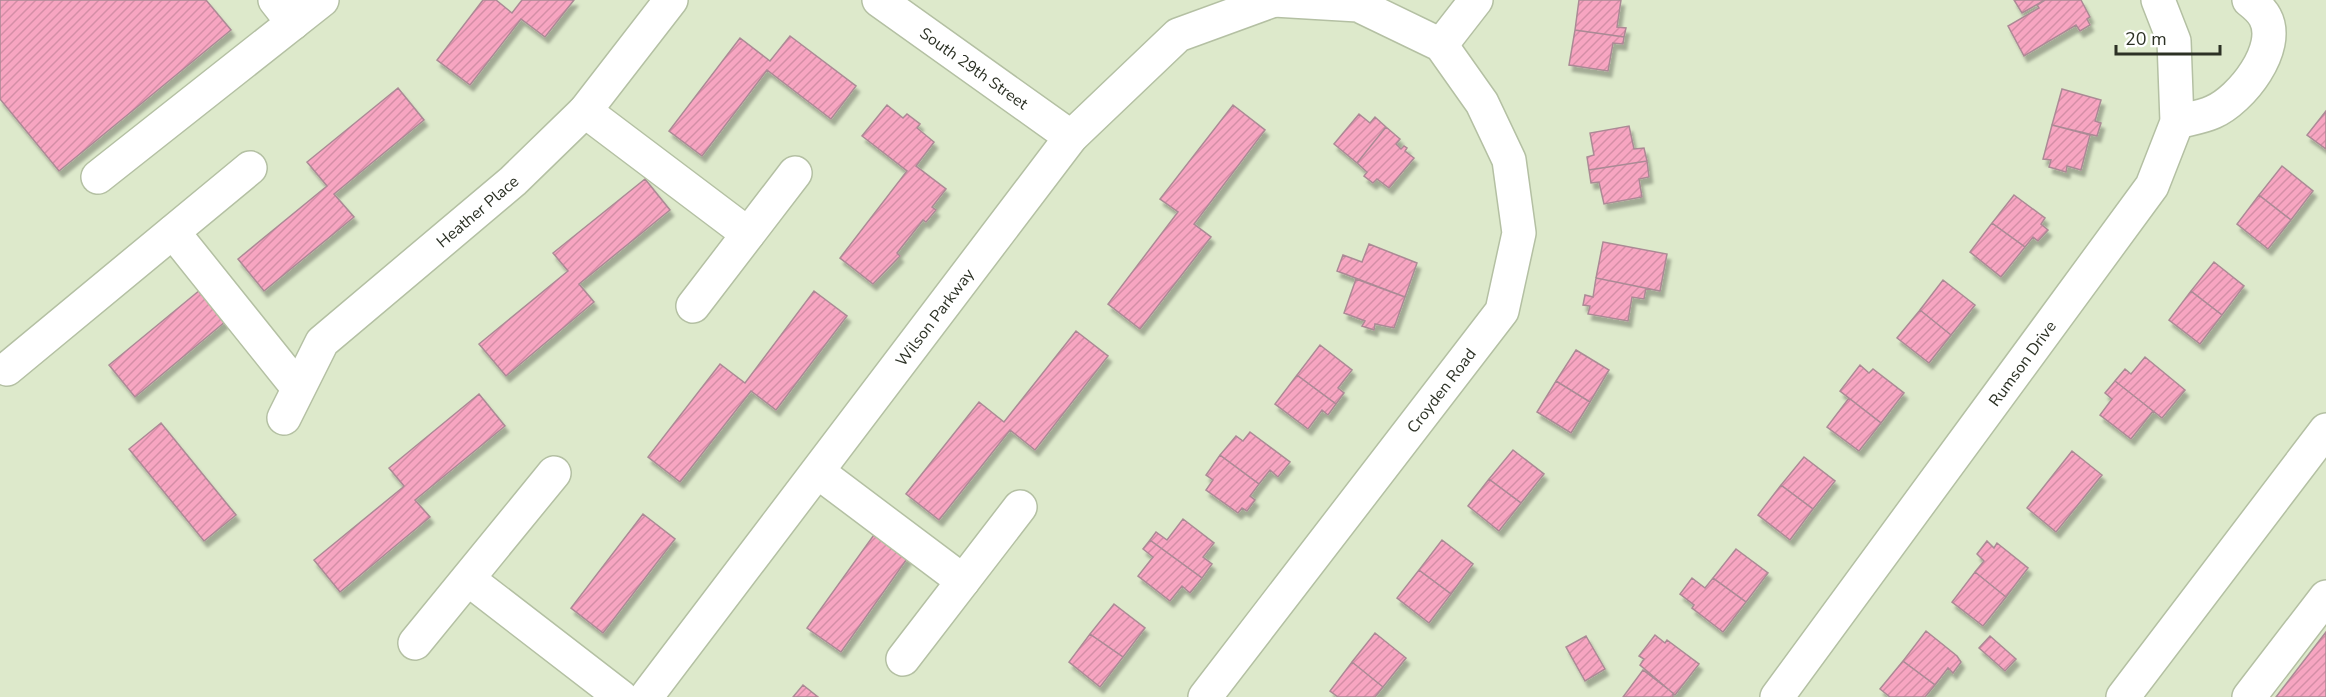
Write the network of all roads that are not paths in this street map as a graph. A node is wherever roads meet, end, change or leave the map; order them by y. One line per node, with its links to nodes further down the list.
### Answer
1 (322, 0): 8 (street)
2 (671, 0): 10 (street, Heather Place)
3 (879, 0): 12 (street, South 29th Street)
4 (1274, 0): 9 (street, Wilson Parkway); 12 (street, Wilson Parkway)
5 (1476, 0): 9 (street)
6 (2158, 0): 11 (street, Rumson Drive)
7 (2249, 0): 11 (street)
8 (284, 11): 15 (street)
9 (1442, 45): 33 (street, Croyden Road)
10 (585, 111): 17 (street); 20 (street, Heather Place)
11 (2177, 122): 34 (street, Rumson Drive)
12 (1071, 137): 23 (street, Wilson Parkway)
13 (250, 168): 16 (street)
14 (795, 173): 17 (street)
15 (98, 177)
16 (173, 232): 19 (street); 20 (street)
17 (748, 234): 18 (street)
18 (693, 306)
19 (7, 369)
20 (298, 388): 21 (street, Heather Place)
21 (284, 418)
22 (2326, 430): 35 (street)
23 (818, 472): 27 (street); 32 (street, Wilson Parkway)
24 (555, 473): 26 (street)
25 (1020, 507): 27 (street)
26 (468, 579): 29 (street); 31 (street)
27 (963, 581): 30 (street)
28 (2326, 597): 36 (street)
29 (415, 644)
30 (903, 659)
31 (621, 697)
32 (646, 697)
33 (1205, 697)
34 (1777, 697)
35 (2122, 697)
36 (2249, 697)

